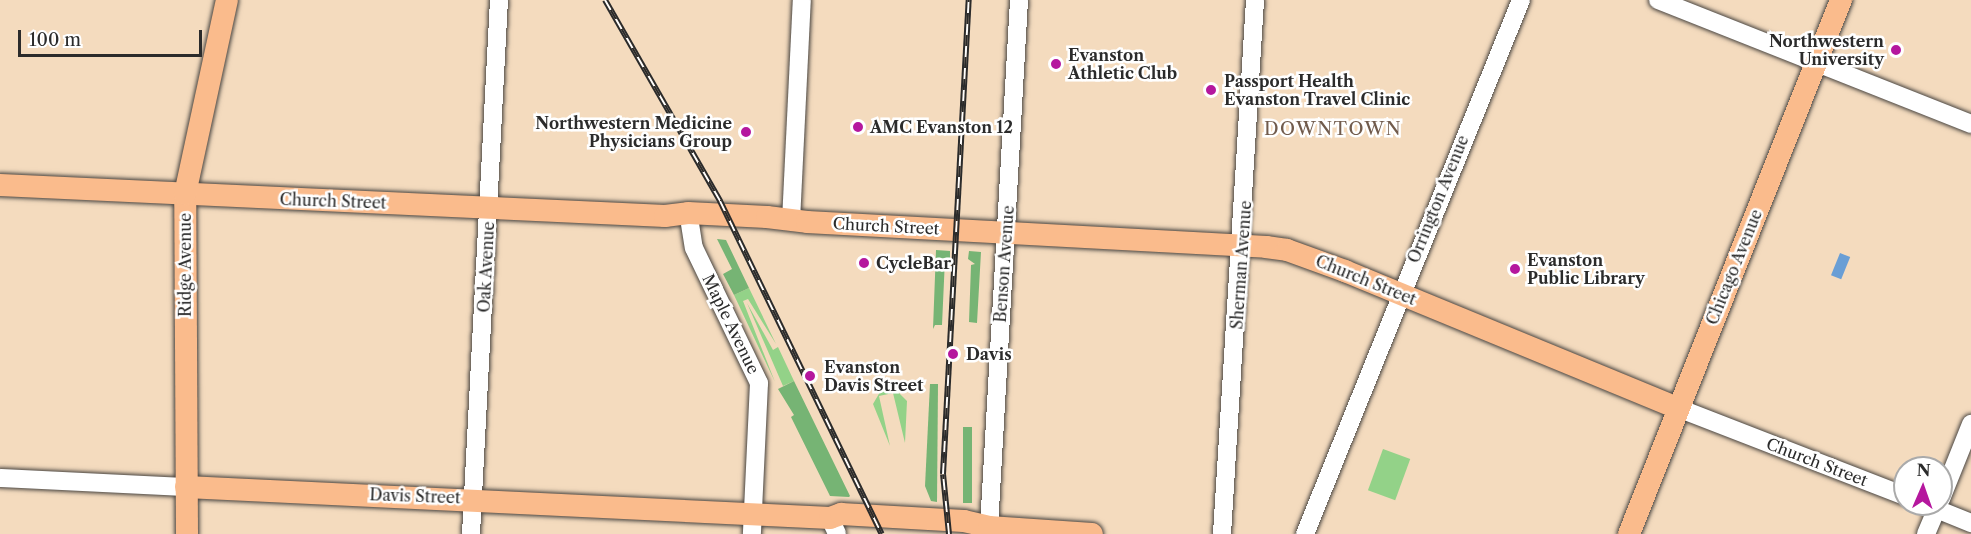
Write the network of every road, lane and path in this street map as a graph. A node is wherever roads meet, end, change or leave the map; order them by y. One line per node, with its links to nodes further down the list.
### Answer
1 (227, 0): 12 (main road, Ridge Avenue)
2 (499, 0): 13 (street, Oak Avenue)
3 (802, 0): 15 (street)
4 (1019, 0): 17 (street, Benson Avenue)
5 (1255, 0): 18 (street, Sherman Avenue)
6 (1658, 0): 9 (street)
7 (1841, 0): 9 (main road, Chicago Avenue)
8 (1520, 1): 19 (street, Orrington Avenue)
9 (1815, 63): 10 (street); 20 (main road, Chicago Avenue)
10 (1971, 124)
11 (0, 185): 12 (main road, Church Street)
12 (185, 194): 13 (main road, Church Street); 24 (main road, Ridge Avenue)
13 (489, 207): 14 (main road, Church Street); 26 (street, Oak Avenue)
14 (665, 216): 15 (main road, Church Street); 16 (main road, Church Street)
15 (791, 221): 16 (main road, Church Street); 17 (main road, Church Street)
16 (690, 224): 30 (street, Maple Avenue)
17 (1006, 232): 18 (main road, Church Street); 32 (street, Benson Avenue)
18 (1242, 245): 19 (main road, Church Street); 33 (street, Sherman Avenue)
19 (1400, 293): 20 (main road, Church Street); 37 (street, Orrington Avenue)
20 (1678, 408): 25 (street, Church Street); 38 (main road, Chicago Avenue)
21 (1971, 424): 22 (street)
22 (1953, 464)
23 (0, 478): 24 (street, Davis Street)
24 (186, 487): 26 (main road, Davis Street); 34 (main road, Ridge Avenue)
25 (1893, 491)
26 (473, 498): 30 (main road, Davis Street); 35 (street, Oak Avenue)
27 (1953, 514): 29 (street)
28 (1931, 516): 39 (street)
29 (1971, 523)
30 (753, 524): 31 (main road, Davis Street)
31 (833, 526): 32 (main road, Davis Street)
32 (989, 527): 36 (main road, Davis Street)
33 (1223, 533)
34 (187, 534)
35 (471, 534)
36 (1092, 534)
37 (1305, 534)
38 (1629, 534)
39 (1926, 534)

